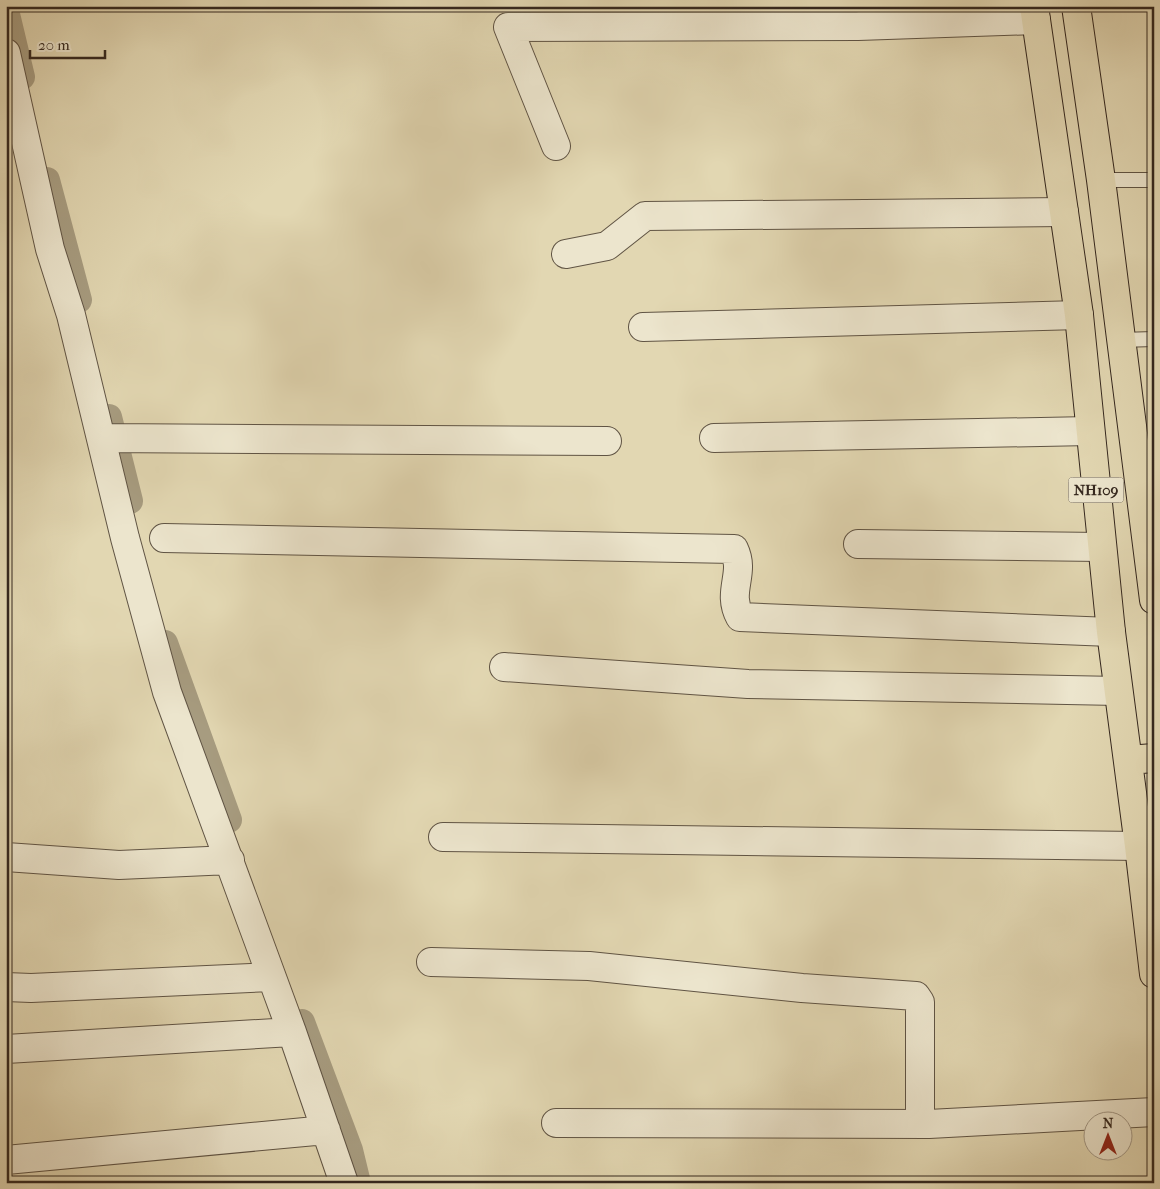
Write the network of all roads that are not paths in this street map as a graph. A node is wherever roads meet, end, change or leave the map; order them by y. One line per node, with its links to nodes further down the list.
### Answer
1 (1076, 6): 5 (highway, NH109)
2 (1036, 13): 4 (street); 7 (highway, NH109)
3 (6, 53): 14 (street)
4 (556, 146)
5 (1101, 180): 6 (lane); 12 (highway, NH109)
6 (1154, 180)
7 (1064, 212): 8 (street); 9 (highway, NH109)
8 (566, 254)
9 (1079, 315): 10 (street); 13 (highway, NH109)
10 (643, 328)
11 (1154, 339): 12 (lane)
12 (1120, 340): 20 (highway, NH109)
13 (1090, 432): 15 (street); 19 (highway, NH109)
14 (114, 437): 16 (street); 28 (street)
15 (714, 438)
16 (607, 441)
17 (164, 538): 21 (street)
18 (858, 544): 19 (street)
19 (1102, 547): 21 (highway, NH109)
20 (1154, 600)
21 (1110, 632): 23 (highway, NH109)
22 (504, 667): 23 (street)
23 (1118, 691): 24 (highway, NH109)
24 (1141, 759): 26 (highway, NH109)
25 (443, 837): 26 (street)
26 (1140, 846): 30 (highway, NH109)
27 (6, 856): 28 (street)
28 (230, 860): 31 (street)
29 (431, 962): 37 (street)
30 (1154, 974)
31 (271, 977): 32 (street); 33 (street)
32 (6, 987)
33 (292, 1032): 34 (street); 38 (street)
34 (6, 1049)
35 (1154, 1112): 37 (street)
36 (556, 1123): 37 (street)
37 (920, 1124)
38 (326, 1130): 39 (street); 40 (street)
39 (6, 1160)
40 (344, 1183)

